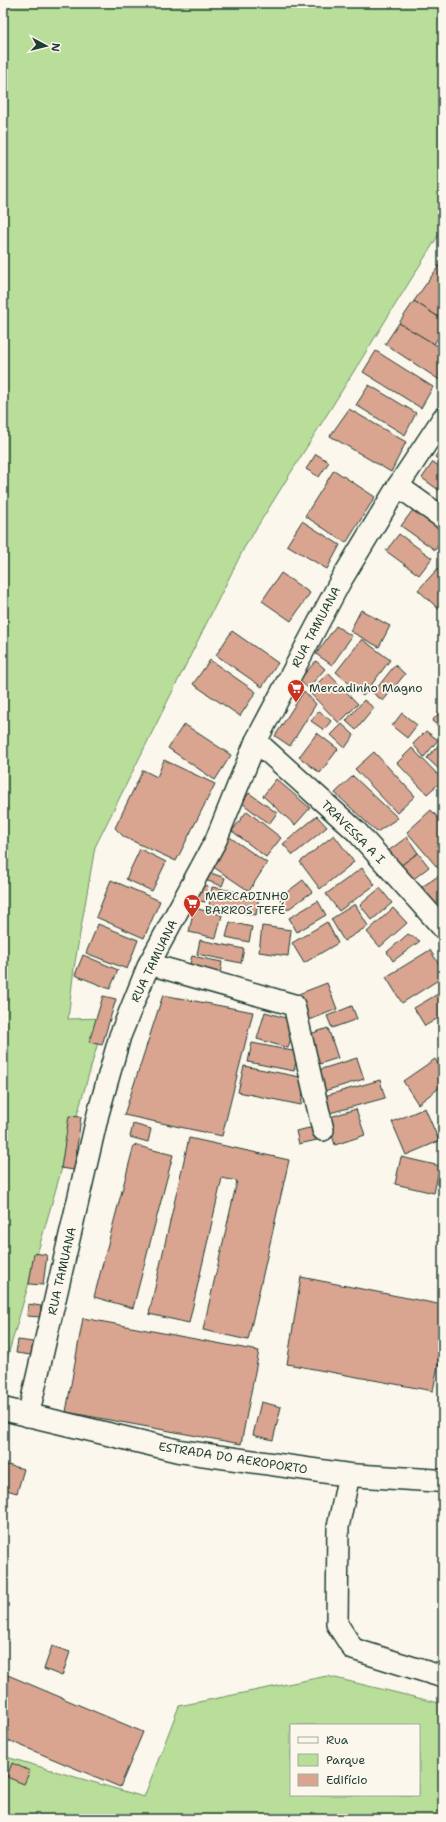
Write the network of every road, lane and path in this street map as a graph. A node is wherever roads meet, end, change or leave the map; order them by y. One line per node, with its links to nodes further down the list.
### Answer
1 (443, 418): 2 (street, RUA TAMUANA)
2 (398, 486): 3 (street); 4 (street, RUA TAMUANA)
3 (443, 518)
4 (256, 741): 5 (street, TRAVESSA A I); 6 (street, RUA TAMUANA)
5 (442, 924)
6 (149, 964): 7 (street); 9 (street, RUA TAMUANA)
7 (323, 1130)
8 (3, 1408): 9 (street, ESTRADA DO AEROPORTO)
9 (28, 1416): 10 (street, ESTRADA DO AEROPORTO)
10 (349, 1476): 11 (street, ESTRADA DO AEROPORTO); 12 (street)
11 (443, 1481)
12 (443, 1677)

